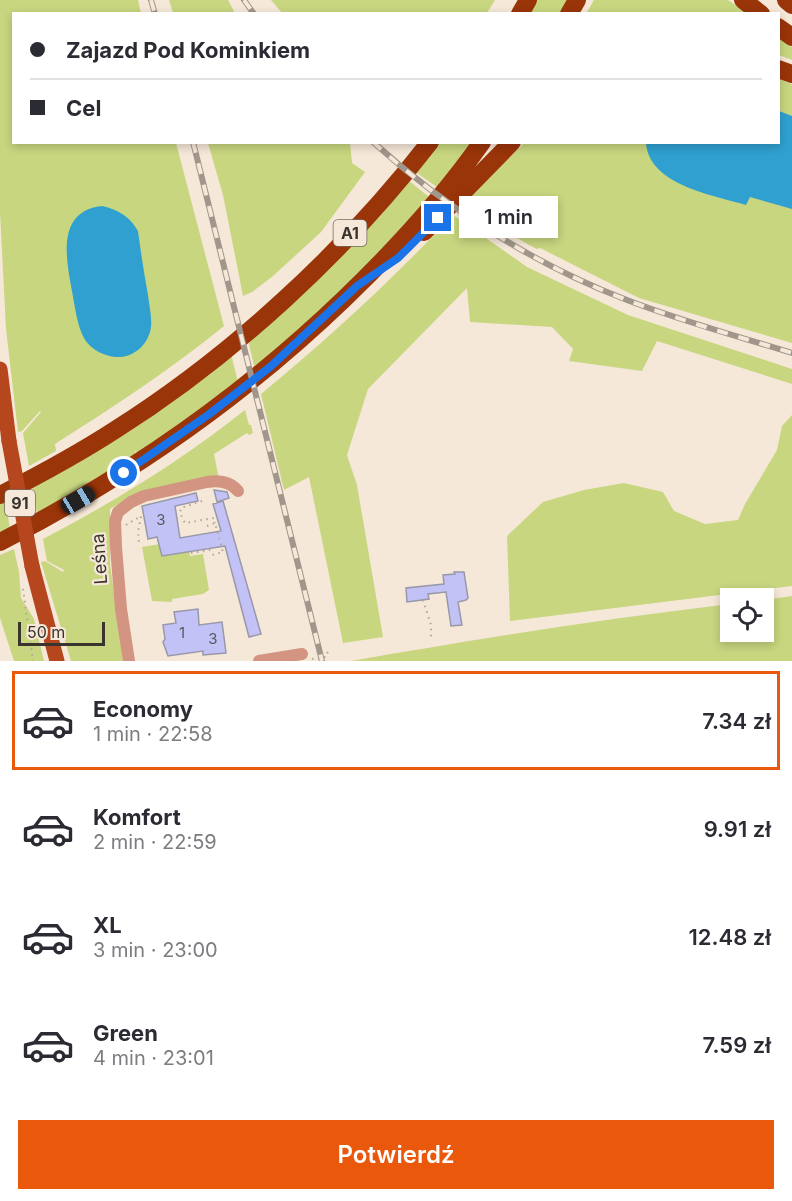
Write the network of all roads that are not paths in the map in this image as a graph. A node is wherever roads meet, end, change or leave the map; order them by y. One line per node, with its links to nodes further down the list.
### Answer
1 (743, 0): 4 (highway)
2 (786, 0): 3 (highway)
3 (792, 5)
4 (758, 12)
5 (429, 144): 11 (highway, A1)
6 (480, 144): 8 (highway, A1)
7 (510, 144): 8 (highway)
8 (357, 286): 12 (highway, A1)
9 (0, 369): 14 (main road, 91, bridge)
10 (238, 491): 15 (street, Leśna)
11 (0, 495)
12 (0, 542)
13 (302, 654): 16 (street)
14 (57, 661)
15 (129, 661)
16 (259, 661)

